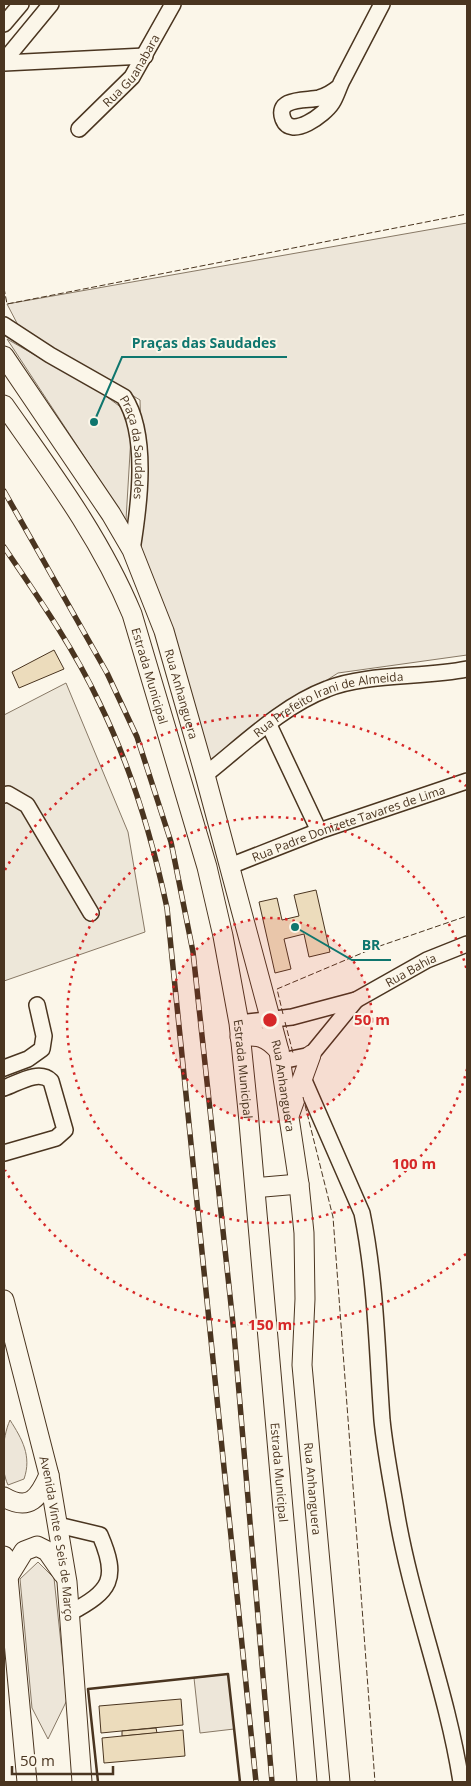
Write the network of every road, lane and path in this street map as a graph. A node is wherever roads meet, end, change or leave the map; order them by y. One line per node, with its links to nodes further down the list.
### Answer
1 (21, 4): 5 (street)
2 (51, 4): 7 (street)
3 (173, 4): 6 (street, Rua Guanabara)
4 (382, 4): 8 (street)
5 (4, 24)
6 (145, 56): 7 (street); 9 (street, Rua Guanabara)
7 (4, 62)
8 (339, 88)
9 (79, 129)
10 (4, 325): 13 (street, Praça da Saudades)
11 (4, 356): 13 (main road, Rua Anhanguera)
12 (4, 404): 26 (main road, Estrada Municipal)
13 (132, 550): 16 (main road, Rua Anhanguera)
14 (467, 669): 15 (street, Rua Prefeito Irani de Almeida)
15 (269, 725): 16 (street, Rua Prefeito Irani de Almeida); 19 (street)
16 (206, 775): 20 (main road, Rua Anhanguera)
17 (467, 781): 19 (street, Rua Padre Donizete Tavares de Lima)
18 (4, 795): 21 (street)
19 (319, 831): 20 (street, Rua Padre Donizete Tavares de Lima)
20 (230, 866): 25 (main road, Rua Anhanguera)
21 (91, 913)
22 (467, 944): 23 (street, Rua Bahia)
23 (356, 1000): 25 (street); 28 (street)
24 (37, 1005): 29 (street)
25 (269, 1018): 26 (street); 27 (main road, Rua Anhanguera)
26 (239, 1030): 27 (main road); 32 (main road, Estrada Municipal)
27 (280, 1056): 28 (street); 33 (main road, Rua Anhanguera)
28 (311, 1056): 30 (main road)
29 (4, 1068)
30 (303, 1078): 33 (main road); 50 (street)
31 (4, 1088): 34 (street)
32 (248, 1111): 36 (main road); 38 (main road, Estrada Municipal)
33 (290, 1115): 35 (main road, Rua Anhanguera)
34 (4, 1153)
35 (299, 1184): 36 (main road); 49 (main road, Rua Anhanguera)
36 (264, 1187): 38 (main road)
37 (4, 1300): 39 (main road, Avenida Vinte e Seis de Março)
38 (271, 1375): 48 (main road, Estrada Municipal)
39 (48, 1475): 40 (main road); 41 (main road, Avenida Vinte e Seis de Março)
40 (4, 1497)
41 (58, 1525): 44 (main road, Avenida Vinte e Seis de Março); 45 (street)
42 (4, 1556): 43 (main road)
43 (8, 1577): 44 (main road); 46 (main road)
44 (67, 1582): 45 (main road, Avenida Vinte e Seis de Março)
45 (70, 1612): 47 (main road, Avenida Vinte e Seis de Março)
46 (27, 1782)
47 (82, 1782)
48 (307, 1782)
49 (340, 1782)
50 (461, 1782)

